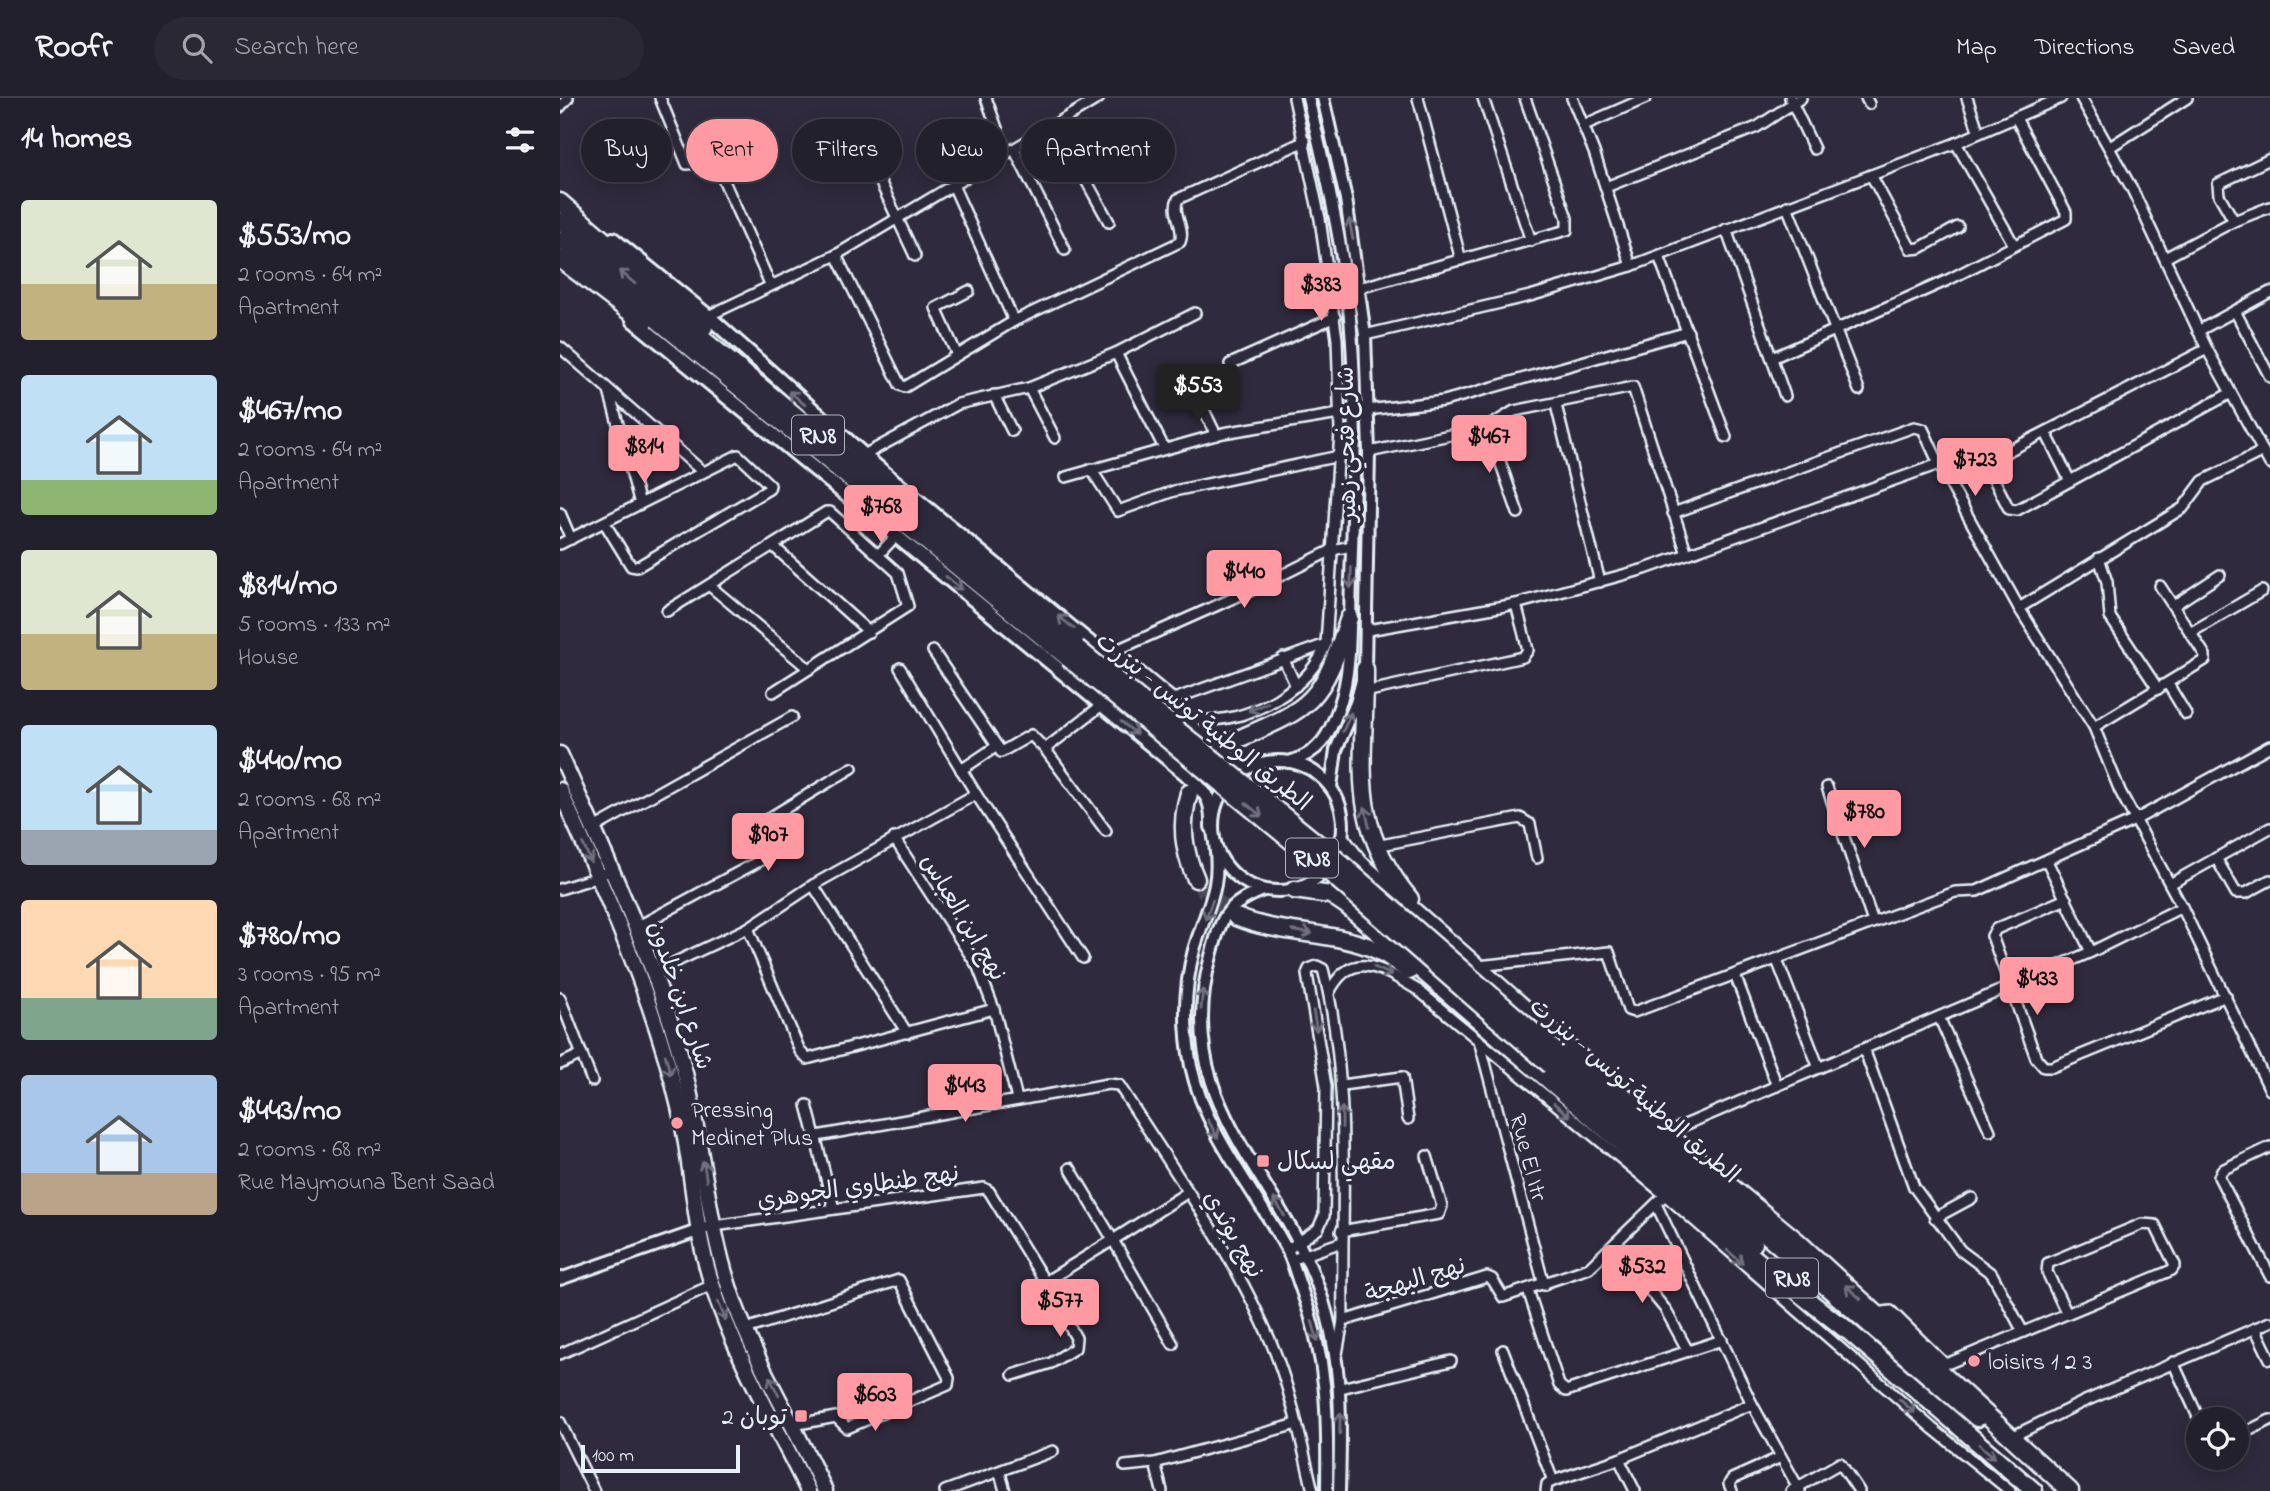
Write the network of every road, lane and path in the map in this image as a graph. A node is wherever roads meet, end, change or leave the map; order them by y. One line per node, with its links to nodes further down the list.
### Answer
1 (568, 98): 18 (street)
2 (660, 98): 55 (street)
3 (986, 98): 28 (street)
4 (1098, 98): 20 (street)
5 (1294, 98): 23 (street)
6 (1308, 98): 114 (street, شارع فتحي زهير)
7 (1323, 98): 56 (street, شارع فتحي زهير, one-way to 7)
8 (1418, 98): 53 (street)
9 (1483, 98): 45 (street)
10 (1525, 98): 45 (street)
11 (1572, 98): 21 (street)
12 (1646, 98): 21 (street)
13 (1966, 98): 22 (street)
14 (2061, 98): 19 (street)
15 (2081, 98): 26 (street)
16 (2187, 98): 26 (street)
17 (1795, 100): 27 (street); 34 (street)
18 (560, 107)
19 (2016, 118): 22 (street); 46 (street)
20 (1066, 119)
21 (1584, 125): 34 (street)
22 (1979, 133): 24 (street)
23 (1305, 141): 62 (street); 63 (street)
24 (1956, 143): 30 (street); 46 (street)
25 (1021, 145): 28 (street)
26 (2110, 147): 51 (street)
27 (1814, 149)
28 (1010, 151): 33 (street); 47 (street)
29 (2270, 159): 41 (street)
30 (1871, 176): 36 (street); 42 (street)
31 (881, 182): 38 (street)
32 (1087, 182): 40 (street)
33 (953, 185): 38 (street); 63 (street)
34 (1606, 187): 54 (street)
35 (560, 202): 61 (main road); 85 (highway)
36 (1787, 206): 43 (street); 64 (street)
37 (2270, 207): 41 (street)
38 (898, 216): 48 (street); 49 (street)
39 (560, 221): 85 (highway, الطريق الوطنية تونس - بنزرت / RN8, one-way to 39)
40 (1109, 222)
41 (2234, 222): 51 (street)
42 (1958, 227)
43 (1726, 229): 50 (street); 72 (street)
44 (560, 240): 100 (highway, الطريق الوطنية تونس - بنزرت / RN8)
45 (1531, 241): 53 (street)
46 (2014, 245): 64 (street)
47 (1065, 250)
48 (836, 255): 55 (street); 70 (street)
49 (915, 256)
50 (1659, 256): 54 (street); 66 (street)
51 (2165, 258): 65 (street)
52 (560, 260): 100 (highway); 111 (main road)
53 (1461, 260): 56 (street)
54 (1631, 266): 67 (street)
55 (770, 284): 61 (street)
56 (1359, 288): 67 (street, شارع فتحي زهير)
57 (969, 291): 70 (street)
58 (2270, 292): 59 (street)
59 (2235, 311): 65 (street); 74 (street)
60 (1195, 313): 71 (street)
61 (708, 316): 95 (main road, one-way to 61)
62 (1335, 317): 73 (street); 84 (street)
63 (1014, 321): 70 (street)
64 (1835, 331): 72 (street); 78 (street)
65 (2198, 331): 68 (street)
66 (1688, 332): 83 (street); 90 (street)
67 (1365, 335): 83 (street, شارع فتحي زهير)
68 (2207, 349): 79 (street); 88 (street)
69 (562, 352): 77 (street)
70 (956, 353)
71 (1116, 353): 75 (street); 92 (street)
72 (1772, 358): 81 (street)
73 (1230, 364)
74 (2270, 377)
75 (1029, 387): 80 (street); 91 (street)
76 (1194, 387): 89 (street)
77 (608, 390): 102 (street); 106 (street)
78 (1859, 390)
79 (2229, 394): 93 (street); 104 (street)
80 (994, 395): 87 (street); 95 (street)
81 (1785, 396)
82 (1556, 405): 86 (street); 109 (street); 121 (street)
83 (1367, 410): 94 (street, شارع فتحي زهير)
84 (1339, 414): 89 (street); 96 (street)
85 (799, 419): 135 (highway, الطريق الوطنية تونس - بنزرت / RN8)
86 (1488, 427): 94 (street); 108 (street)
87 (1012, 431)
88 (2046, 433): 98 (street); 104 (street)
89 (1216, 435): 92 (street)
90 (1726, 437)
91 (1055, 439)
92 (1164, 448): 101 (street)
93 (2263, 450): 99 (street); 119 (street)
94 (1369, 452): 130 (street, شارع فتحي زهير)
95 (864, 455): 146 (main road, one-way to 95)
96 (1339, 456): 101 (street); 116 (street)
97 (1939, 464): 105 (street); 109 (street); 117 (street)
98 (1986, 464): 104 (street); 105 (street)
99 (2270, 464)
100 (836, 468): 135 (highway, الطريق الوطنية تونس - بنزرت / RN8)
101 (1091, 469): 103 (street)
102 (703, 472): 106 (street); 110 (street)
103 (1066, 477)
104 (2070, 481)
105 (1948, 482): 127 (street)
106 (640, 504): 110 (street)
107 (560, 513): 112 (street)
108 (1518, 513)
109 (1673, 513): 117 (street)
110 (604, 522): 112 (street)
111 (896, 536): 118 (street); 145 (main road, one-way to 145)
112 (571, 539): 113 (street)
113 (560, 544)
114 (1352, 546): 116 (street); 129 (street, شارع فتحي زهير, one-way to 129)
115 (773, 547): 118 (street); 122 (street); 131 (street)
116 (1332, 550): 133 (street); 136 (street)
117 (1687, 554): 121 (street)
118 (878, 555): 131 (street)
119 (2099, 558): 127 (street); 142 (street)
120 (2221, 575): 126 (street)
121 (1600, 582): 125 (street)
122 (710, 586): 128 (street); 138 (street)
123 (2160, 586): 126 (street)
124 (2262, 591): 132 (street)
125 (1516, 604): 130 (street); 144 (street)
126 (2174, 606): 132 (street)
127 (2019, 608): 149 (street)
128 (667, 611)
129 (1349, 618): 150 (highway); 155 (street, شارع فتحي زهير)
130 (1368, 630): 139 (street, شارع فتحي زهير)
131 (869, 632): 138 (street)
132 (2190, 633): 140 (street)
133 (1326, 644): 136 (street); 141 (street)
134 (933, 651): 151 (street)
135 (1073, 653): 209 (highway, الطريق الوطنية تونس - بنزرت / RN8, bridge)
136 (1283, 658): 141 (street)
137 (900, 668): 158 (street)
138 (809, 669): 143 (street)
139 (1365, 669): 144 (highway); 159 (street, شارع فتحي زهير, one-way to 139)
140 (2168, 684): 142 (street); 147 (street)
141 (1296, 686): 146 (street, one-way to 146)
142 (2158, 690): 149 (street)
143 (773, 692)
144 (1365, 692): 172 (highway, one-way to 144)
145 (1102, 705): 153 (street); 165 (main road, one-way to 165)
146 (1178, 714): 156 (main road)
147 (2186, 714)
148 (792, 717): 166 (street)
149 (2094, 727): 164 (street)
150 (1229, 743)
151 (996, 746): 153 (street); 158 (street)
152 (2270, 746): 164 (street)
153 (1045, 749): 168 (street)
154 (560, 754): 166 (highway, شارع ابن خلدون)
155 (1289, 762): 156 (street); 159 (street)
156 (1255, 765): 165 (street)
157 (852, 768): 189 (street)
158 (961, 770): 163 (street)
159 (1331, 787): 170 (street)
160 (1827, 787): 188 (street)
161 (560, 790): 177 (highway, شارع ابن خلدون, one-way to 177)
162 (1189, 793): 178 (highway)
163 (976, 794): 169 (street); 193 (street)
164 (2135, 820): 175 (street); 180 (street)
165 (1212, 827): 171 (street)
166 (594, 828): 176 (highway, شارع ابن خلدون)
167 (2270, 828): 174 (street)
168 (1106, 831)
169 (894, 838): 181 (street); 203 (street, نهج ابن العباس)
170 (1342, 841): 184 (street); 191 (highway)
171 (1214, 843): 183 (street); 238 (street, one-way to 238)
172 (1374, 846): 173 (street); 191 (highway)
173 (1537, 858)
174 (2216, 858): 179 (street); 180 (street)
175 (2047, 861): 185 (street); 188 (street)
176 (611, 869): 177 (street); 189 (highway, شارع ابن خلدون)
177 (598, 877): 182 (street); 232 (highway, شارع ابن خلدون, one-way to 232)
178 (1196, 879)
179 (2270, 880)
180 (2170, 884): 186 (street)
181 (813, 885): 190 (street); 205 (street)
182 (560, 889)
183 (1263, 890): 184 (street); 237 (street, one-way to 183)
184 (1294, 890): 199 (highway, RN8)
185 (2066, 899): 192 (street); 198 (street)
186 (2182, 907): 192 (street); 201 (street)
187 (1236, 918): 199 (highway, RN8, one-way to 199)
188 (1872, 922): 194 (street)
189 (635, 928): 196 (highway, شارع ابن خلدون)
190 (748, 928): 196 (street); 205 (street)
191 (1460, 951): 195 (highway)
192 (2091, 952): 198 (street)
193 (1083, 958)
194 (1777, 960): 197 (street); 211 (street)
195 (1478, 967): 197 (street); 220 (highway)
196 (654, 972): 231 (highway, شارع ابن خلدون, one-way to 196)
197 (1735, 975): 214 (street)
198 (2010, 986): 201 (street); 204 (street)
199 (1445, 990): 251 (highway, RN8)
200 (1329, 992): 206 (street, one-way to 206); 213 (street); 237 (street, one-way to 237)
201 (2226, 996): 215 (street)
202 (560, 998): 208 (street)
203 (993, 1009): 205 (street); 216 (street, نهج ابن العباس)
204 (1939, 1017): 207 (street); 219 (street)
205 (907, 1033)
206 (1478, 1039): 226 (street, one-way to 226); 243 (street, Rue El Itr)
207 (1864, 1049): 211 (street); 230 (street)
208 (582, 1054): 210 (street); 212 (street)
209 (1555, 1059): 251 (highway, الطريق الوطنية تونس - بنزرت / RN8); 295 (highway, الطريق الوطنية تونس - بنزرت / RN8)
210 (560, 1064)
211 (1819, 1068): 214 (street)
212 (592, 1081)
213 (1342, 1084): 218 (street); 233 (street, one-way to 213)
214 (1777, 1086): 220 (street)
215 (2270, 1090)
216 (1017, 1099): 221 (street); 225 (street, نهج بوثدي)
217 (807, 1105): 221 (street)
218 (1408, 1119)
219 (1990, 1131)
220 (1666, 1133): 245 (highway, one-way to 220)
221 (817, 1136): 229 (street)
222 (2270, 1147): 239 (street)
223 (1427, 1156): 233 (street)
224 (1070, 1168): 234 (street)
225 (1188, 1192): 234 (street); 268 (street, نهج بوثدي)
226 (1665, 1195): 228 (street); 280 (street, one-way to 280)
227 (1972, 1198): 230 (street)
228 (1656, 1204): 236 (street); 253 (street)
229 (834, 1209): 231 (street, نهج طنطاوي الجوهري); 241 (street, نهج طنطاوي الجوهري)
230 (1935, 1218): 252 (street)
231 (714, 1226): 232 (street); 250 (highway, شارع ابن خلدون)
232 (699, 1229): 240 (street); 242 (highway, شارع ابن خلدون)
233 (1341, 1231): 235 (street)
234 (1113, 1240): 241 (street); 254 (street)
235 (1342, 1242): 237 (street); 247 (street)
236 (1614, 1247): 243 (street); 256 (street)
237 (1303, 1248): 238 (street); 258 (street)
238 (1289, 1255): 288 (street, one-way to 288)
239 (2270, 1276)
240 (560, 1279)
241 (1045, 1282): 262 (street)
242 (712, 1285): 257 (street); 282 (highway, شارع ابن خلدون, one-way to 282)
243 (1544, 1285): 244 (street)
244 (1528, 1290): 247 (street, نهج البهجة); 256 (street)
245 (1876, 1313): 252 (street); 271 (highway)
246 (2067, 1314): 246 (street); 252 (street)
247 (1343, 1321): 258 (street)
248 (2270, 1322): 249 (street)
249 (2255, 1328): 259 (street); 261 (street)
250 (746, 1329): 269 (highway, شارع ابن خلدون, one-way to 250); 269 (street)
251 (1846, 1330): 294 (highway, الطريق الوطنية تونس - بنزرت / RN8, one-way to 294)
252 (2022, 1332)
253 (1722, 1340): 256 (street); 264 (street)
254 (1173, 1344)
255 (1503, 1350): 278 (street)
256 (1688, 1352)
257 (560, 1354)
258 (1336, 1356): 263 (street)
259 (2270, 1359)
260 (1451, 1361): 263 (street)
261 (2174, 1362): 265 (street); 271 (street)
262 (1013, 1375)
263 (1340, 1388): 289 (street, one-way to 263)
264 (1752, 1404): 273 (street); 274 (street)
265 (2194, 1407)
266 (2270, 1420): 270 (street)
267 (560, 1422): 281 (street)
268 (1297, 1424): 275 (street); 287 (street, نهج بوثدي)
269 (793, 1425): 283 (highway, شارع ابن خلدون)
270 (2249, 1430)
271 (2013, 1436): 296 (highway)
272 (1053, 1451): 277 (street)
273 (1781, 1457): 279 (street); 292 (street)
274 (1619, 1459): 278 (street); 291 (street)
275 (1154, 1463): 276 (street); 286 (street)
276 (1125, 1466)
277 (999, 1474): 284 (street); 285 (street)
278 (1553, 1481): 290 (street)
279 (1796, 1489): 293 (street)
280 (2007, 1490)
281 (594, 1491)
282 (808, 1491)
283 (825, 1491)
284 (945, 1491)
285 (1005, 1491)
286 (1162, 1491)
287 (1313, 1491)
288 (1327, 1491)
289 (1339, 1491)
290 (1546, 1491)
291 (1634, 1491)
292 (1732, 1491)
293 (1859, 1491)
294 (2034, 1491)
295 (2060, 1491)
296 (2070, 1491)

